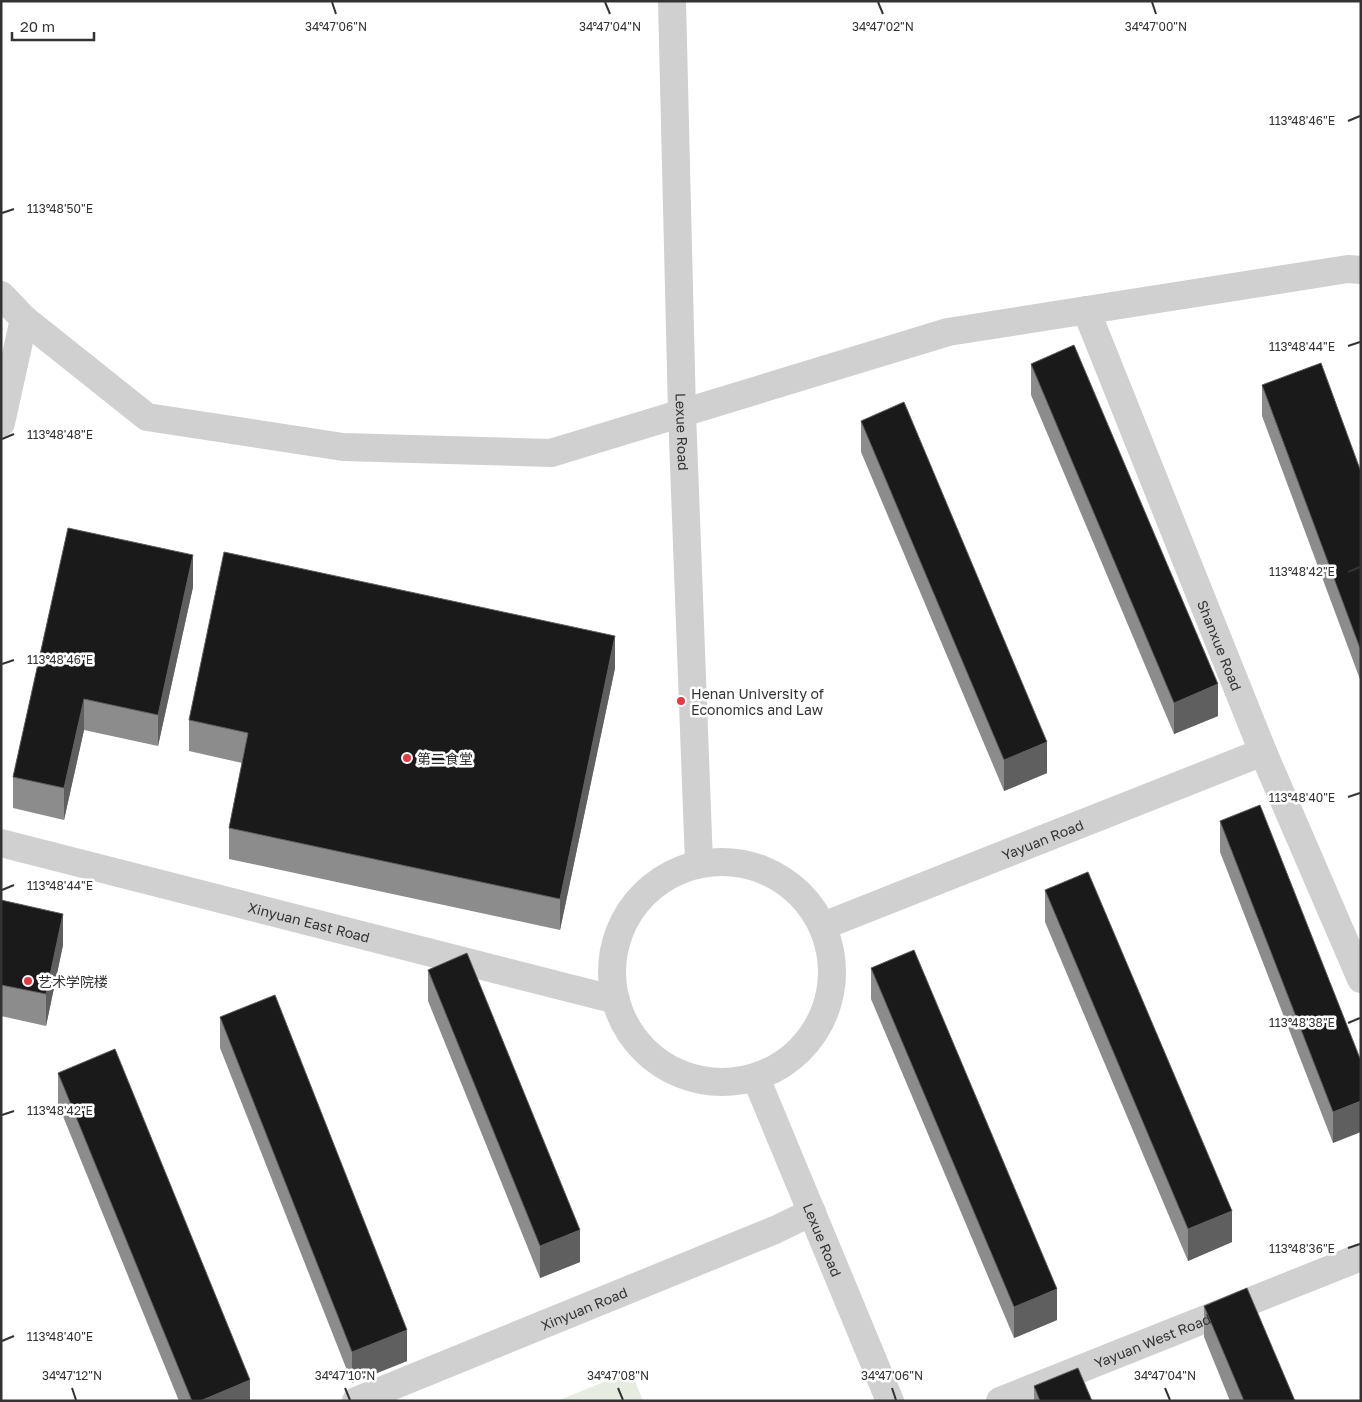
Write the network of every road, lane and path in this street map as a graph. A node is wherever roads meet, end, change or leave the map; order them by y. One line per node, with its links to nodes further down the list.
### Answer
1 (672, 1): 6 (street, Lexue Road)
2 (1361, 270): 4 (street)
3 (1, 295): 5 (street)
4 (1086, 310): 6 (street); 8 (street, Shanxue Road)
5 (24, 319): 6 (street); 7 (street)
6 (682, 412): 10 (street, Lexue Road)
7 (1, 423)
8 (1263, 752): 11 (street, Yayuan Road); 12 (street, Shanxue Road)
9 (1, 843): 14 (street, Xinyuan East Road)
10 (699, 863): 11 (street); 14 (street)
11 (823, 926): 15 (street)
12 (1354, 946): 13 (street, Shanxue Road)
13 (1361, 979)
14 (616, 1000): 15 (street)
15 (756, 1078): 16 (street, Lexue Road)
16 (812, 1212): 18 (street, Xinyuan Road); 19 (street, Lexue Road)
17 (1361, 1257): 20 (street, Yayuan West Road)
18 (356, 1401)
19 (890, 1401)
20 (1000, 1401)

